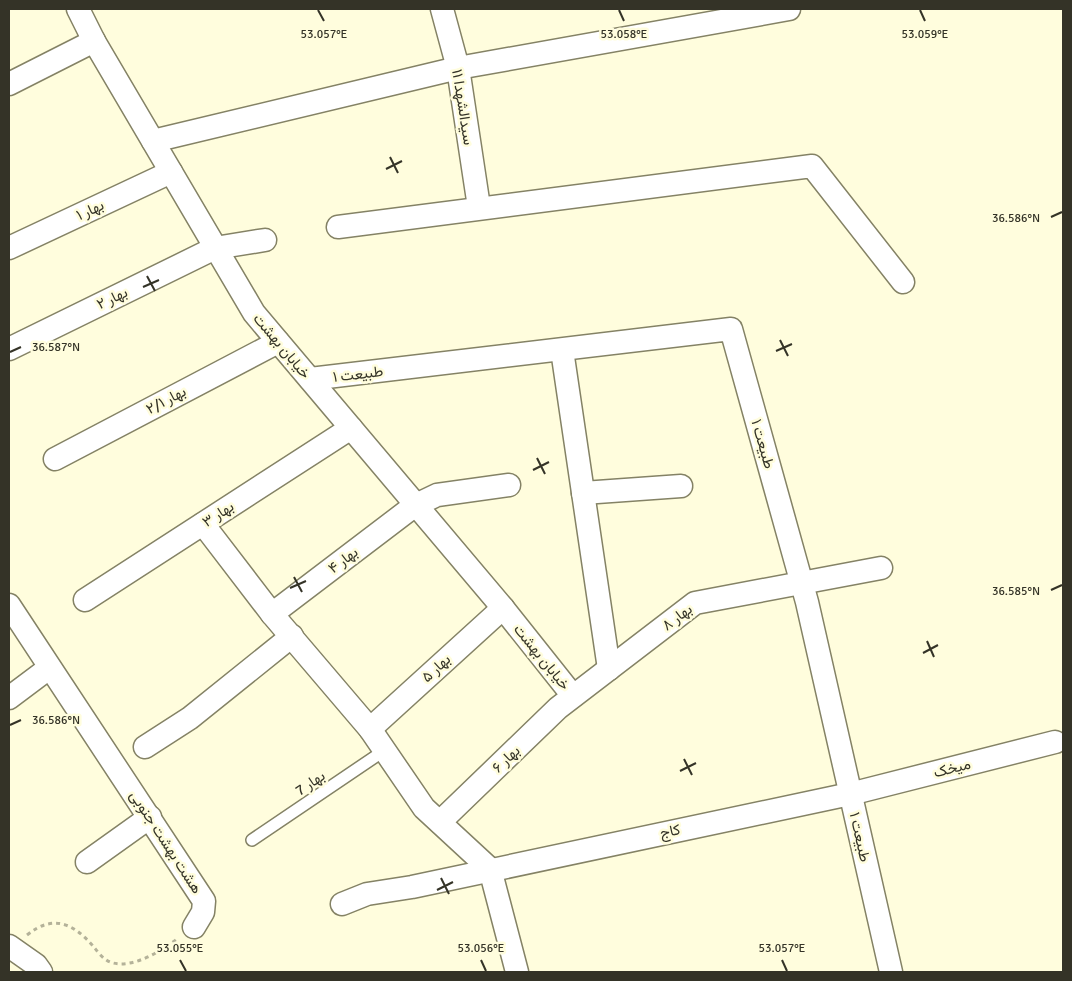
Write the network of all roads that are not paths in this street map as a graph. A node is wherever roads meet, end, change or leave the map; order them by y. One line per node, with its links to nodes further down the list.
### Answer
1 (78, 9): 4 (street, خیابان بهشت)
2 (442, 9): 5 (street, سیدالشهدا ۱۱)
3 (789, 9): 5 (street)
4 (94, 41): 6 (street); 7 (street, خیابان بهشت)
5 (458, 68): 7 (street); 9 (street, سیدالشهدا ۱۱)
6 (9, 84)
7 (153, 141): 8 (street, خیابان بهشت)
8 (171, 172): 12 (street, بهار ۱); 13 (street, خیابان بهشت)
9 (479, 208): 10 (street); 14 (street)
10 (338, 227)
11 (265, 240): 13 (street, بهار ۲)
12 (9, 248)
13 (215, 248): 15 (street, خیابان بهشت); 16 (street, بهار ۲)
14 (903, 282)
15 (278, 342): 18 (street, خیابان بهشت); 20 (street, بهار ۲/۱)
16 (9, 349)
17 (562, 350): 18 (street, طبیعت ۱); 23 (street); 27 (street, طبیعت ۱)
18 (310, 379): 19 (street, خیابان بهشت)
19 (351, 428): 24 (street, خیابان بهشت); 25 (street, بهار ۳)
20 (55, 459)
21 (509, 485): 24 (street, بهار ۴)
22 (681, 486): 23 (street)
23 (583, 493): 34 (street)
24 (414, 506): 30 (street, خیابان بهشت); 31 (street, بهار ۴)
25 (203, 524): 28 (street, بهار ۳); 31 (street)
26 (881, 568): 27 (street, بهار ۸)
27 (801, 582): 34 (street, بهار ۸); 41 (street, طبیعت ۱)
28 (85, 600)
29 (9, 604): 33 (street, هشت بهشت جنوبی)
30 (502, 608): 35 (street, خیابان بهشت); 37 (street, بهار ۵)
31 (272, 614): 32 (street)
32 (292, 636): 37 (street); 39 (street)
33 (49, 668): 36 (street); 42 (street, هشت بهشت جنوبی)
34 (609, 669): 35 (street, بهار ۸)
35 (573, 696): 43 (street, بهار ۶)
36 (9, 698)
37 (370, 729): 40 (street)
38 (1055, 742): 41 (street, میخک)
39 (145, 746)
40 (385, 750): 43 (street); 44 (lane, بهار 7)
41 (850, 794): 46 (street, کاج); 52 (street, طبیعت ۱)
42 (150, 817): 45 (street); 48 (street, هشت بهشت جنوبی)
43 (440, 822): 46 (street)
44 (252, 840)
45 (87, 862)
46 (490, 869): 47 (street, کاج); 51 (street)
47 (342, 904)
48 (194, 927)
49 (14, 949): 50 (street)
50 (42, 972)
51 (517, 972)
52 (891, 972)

